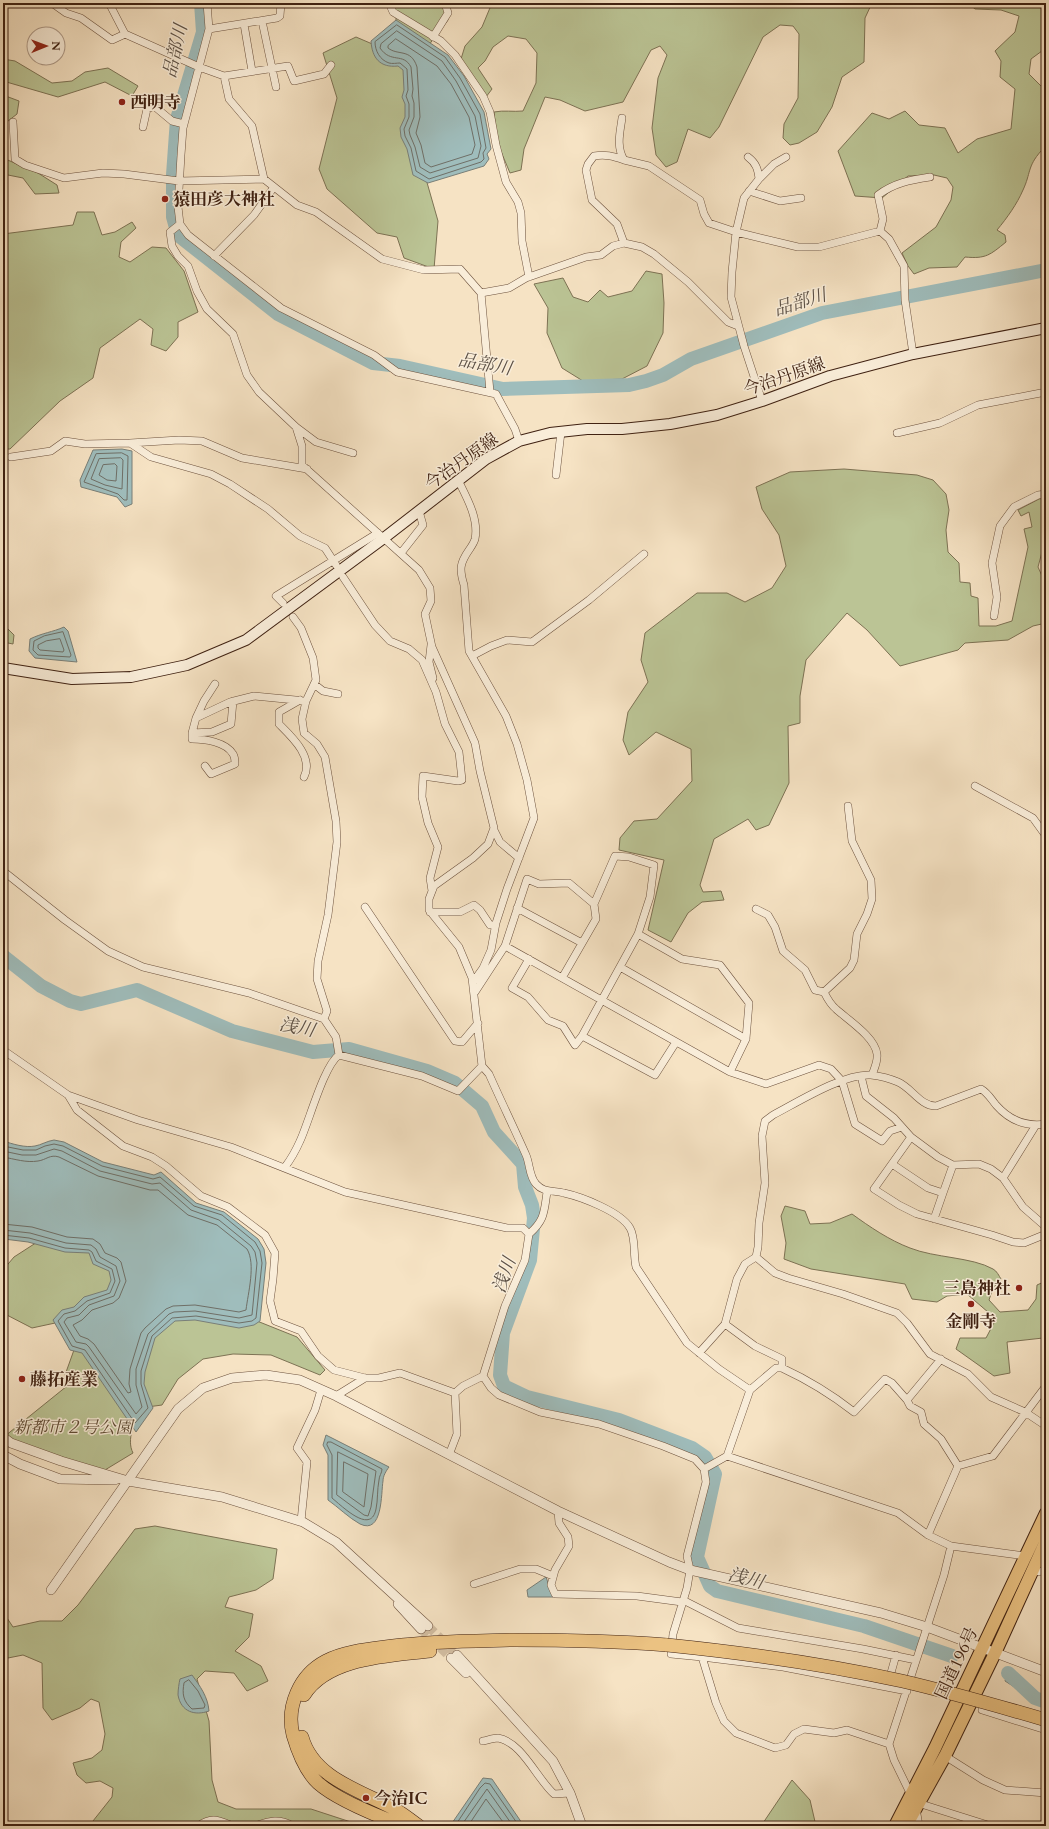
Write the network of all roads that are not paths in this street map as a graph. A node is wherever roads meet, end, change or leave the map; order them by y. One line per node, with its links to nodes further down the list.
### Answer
1 (52, 3): 10 (street)
2 (109, 3): 10 (street)
3 (207, 3): 9 (street)
4 (281, 3): 7 (street)
5 (389, 3): 11 (street)
6 (445, 3): 11 (street)
7 (262, 21): 8 (street); 14 (street)
8 (244, 24): 9 (street); 15 (street)
9 (209, 29): 13 (street)
10 (125, 34): 13 (street)
11 (433, 36): 37 (street)
12 (331, 65): 14 (street)
13 (198, 67): 16 (street); 20 (street)
14 (273, 69): 15 (street); 17 (street)
15 (252, 71): 16 (street)
16 (224, 76): 26 (street)
17 (276, 87)
18 (622, 118): 24 (street)
19 (13, 122): 28 (street)
20 (184, 124): 21 (street); 28 (street)
21 (143, 127)
22 (786, 157): 27 (street)
23 (748, 158): 27 (street)
24 (624, 160): 34 (street); 35 (street)
25 (930, 177): 33 (street)
26 (264, 179): 28 (street); 29 (street)
27 (759, 179): 30 (street)
28 (179, 181): 32 (street)
29 (274, 187): 36 (street); 38 (street)
30 (749, 191): 31 (street); 34 (street)
31 (801, 198)
32 (180, 224): 36 (street); 45 (street)
33 (880, 231): 34 (street); 41 (street)
34 (736, 232): 39 (street)
35 (624, 243): 37 (street); 39 (street)
36 (214, 256): 42 (street)
37 (529, 276): 38 (street)
38 (481, 293): 42 (street)
39 (738, 326): 44 (street)
40 (1046, 328): 41 (main road, 今治丹原線)
41 (913, 354): 44 (main road, 今治丹原線)
42 (490, 392): 48 (street)
43 (1046, 392): 47 (street)
44 (762, 401): 46 (main road, 今治丹原線)
45 (296, 427): 50 (street); 52 (street)
46 (561, 432): 48 (main road, 今治丹原線); 53 (street)
47 (898, 433)
48 (518, 441): 54 (main road, 今治丹原線)
49 (130, 443): 51 (street); 52 (street); 60 (street)
50 (353, 453)
51 (11, 457)
52 (307, 468): 57 (street)
53 (556, 475)
54 (458, 480): 56 (main road, 今治丹原線); 66 (street)
55 (1046, 494): 63 (street)
56 (419, 511): 57 (main road, 今治丹原線); 58 (street)
57 (381, 536): 58 (street); 60 (street); 67 (main road, 今治丹原線)
58 (400, 553): 65 (street)
59 (644, 554): 66 (street)
60 (335, 562): 62 (street)
61 (343, 577): 70 (street)
62 (282, 603)
63 (994, 616)
64 (293, 617): 69 (street)
65 (431, 642): 70 (street); 80 (street)
66 (472, 656): 82 (street)
67 (3, 668)
68 (215, 684): 74 (street)
69 (314, 684): 71 (street); 72 (street)
70 (436, 692): 84 (street)
71 (338, 694)
72 (303, 700): 73 (street); 77 (street); 101 (street)
73 (233, 701): 74 (street); 75 (street)
74 (196, 718): 75 (street)
75 (192, 733): 76 (street)
76 (205, 766)
77 (304, 777)
78 (975, 786): 81 (street)
79 (848, 806): 99 (street)
80 (494, 830): 82 (street); 84 (street)
81 (1046, 836)
82 (519, 858): 90 (street)
83 (3, 871): 101 (street)
84 (432, 891): 89 (street)
85 (594, 904): 87 (street); 91 (street); 92 (street)
86 (365, 907): 102 (street)
87 (518, 908): 92 (street); 93 (street)
88 (756, 910): 99 (street)
89 (430, 912): 90 (street); 97 (street)
90 (495, 925): 97 (street)
91 (638, 934): 95 (street); 104 (street)
92 (582, 943): 96 (street)
93 (505, 946): 94 (street); 98 (street)
94 (529, 959): 96 (street); 103 (street)
95 (620, 967): 100 (street); 104 (street)
96 (562, 978): 100 (street)
97 (473, 982): 98 (street)
98 (475, 992): 102 (street)
99 (824, 992): 110 (street)
100 (602, 1001): 103 (street); 105 (street)
101 (324, 1019): 107 (street)
102 (478, 1023): 108 (street)
103 (582, 1036): 105 (street)
104 (746, 1039): 109 (street)
105 (676, 1042): 109 (street)
106 (3, 1050): 113 (street)
107 (339, 1055): 108 (street); 120 (street)
108 (482, 1066): 122 (street)
109 (730, 1072): 112 (street)
110 (872, 1075): 111 (street); 115 (street)
111 (861, 1076): 112 (street); 116 (street)
112 (842, 1081): 116 (street); 128 (street)
113 (68, 1095): 120 (street); 134 (street)
114 (1046, 1124): 115 (street)
115 (1036, 1125): 121 (street)
116 (902, 1127): 117 (street)
117 (911, 1138): 118 (street); 119 (street)
118 (892, 1164): 123 (street); 124 (street)
119 (953, 1165): 121 (street); 123 (street)
120 (285, 1167): 126 (street)
121 (1003, 1178): 125 (street)
122 (547, 1192): 126 (street); 130 (street)
123 (943, 1193): 124 (street)
124 (934, 1219): 127 (street)
125 (1046, 1227)
126 (529, 1234): 133 (street)
127 (1046, 1234)
128 (756, 1257): 129 (street); 131 (street)
129 (725, 1324): 130 (street); 132 (street)
130 (699, 1353): 137 (street)
131 (941, 1359): 140 (street); 141 (street)
132 (782, 1368): 137 (street); 140 (street)
133 (483, 1376): 138 (street); 148 (street)
134 (365, 1378): 138 (street); 139 (street)
135 (1046, 1386): 141 (street)
136 (321, 1390): 139 (street); 149 (street); 152 (street)
137 (750, 1390): 146 (street)
138 (455, 1393): 145 (street)
139 (336, 1396): 145 (street)
140 (907, 1400): 147 (street)
141 (1025, 1412): 142 (street); 147 (street)
142 (1046, 1426)
143 (3, 1437): 149 (street)
144 (3, 1455): 149 (street)
145 (449, 1456): 150 (street)
146 (727, 1456): 148 (street); 153 (street)
147 (958, 1466): 153 (street)
148 (704, 1469): 157 (street)
149 (128, 1481): 152 (street); 162 (street)
150 (558, 1511): 157 (street); 160 (street)
151 (1046, 1513): 156 (highway, 国道196号)
152 (301, 1521): 165 (street)
153 (928, 1535): 155 (street)
154 (1046, 1541): 159 (highway, 国道196号)
155 (951, 1546): 156 (street); 164 (street)
156 (1026, 1556): 167 (highway, 国道196号)
157 (690, 1570): 163 (street); 164 (street)
158 (1046, 1571): 159 (street)
159 (1032, 1572): 168 (highway, 国道196号)
160 (553, 1576): 161 (street); 163 (street)
161 (474, 1584)
162 (51, 1590)
163 (682, 1601): 169 (street); 170 (street)
164 (927, 1627): 167 (street); 172 (street)
165 (424, 1628)
166 (515, 1640): 177 (highway, bridge); 191 (highway); 192 (highway)
167 (981, 1647): 168 (street); 184 (highway, 国道196号)
168 (995, 1653): 173 (street); 181 (highway, 国道196号)
169 (896, 1655): 172 (street); 174 (street)
170 (702, 1656): 174 (street); 180 (street)
171 (454, 1657): 183 (street)
172 (916, 1660): 175 (street)
173 (1046, 1672)
174 (887, 1687): 175 (street)
175 (907, 1691): 180 (street)
176 (982, 1710): 178 (street)
177 (1046, 1720)
178 (1046, 1730)
179 (483, 1741): 183 (street)
180 (889, 1744): 184 (street)
181 (944, 1756): 182 (street); 184 (highway, 国道196号)
182 (1046, 1792)
183 (570, 1793): 193 (street)
184 (915, 1802): 194 (highway, 国道196号); 195 (highway, 国道196号); 196 (street); 197 (street)
185 (198, 1826): 186 (street)
186 (233, 1826)
187 (255, 1826): 188 (street)
188 (293, 1826)
189 (336, 1826): 190 (street)
190 (348, 1826)
191 (404, 1826)
192 (419, 1826)
193 (582, 1826)
194 (895, 1826)
195 (906, 1826)
196 (919, 1826)
197 (991, 1826)

